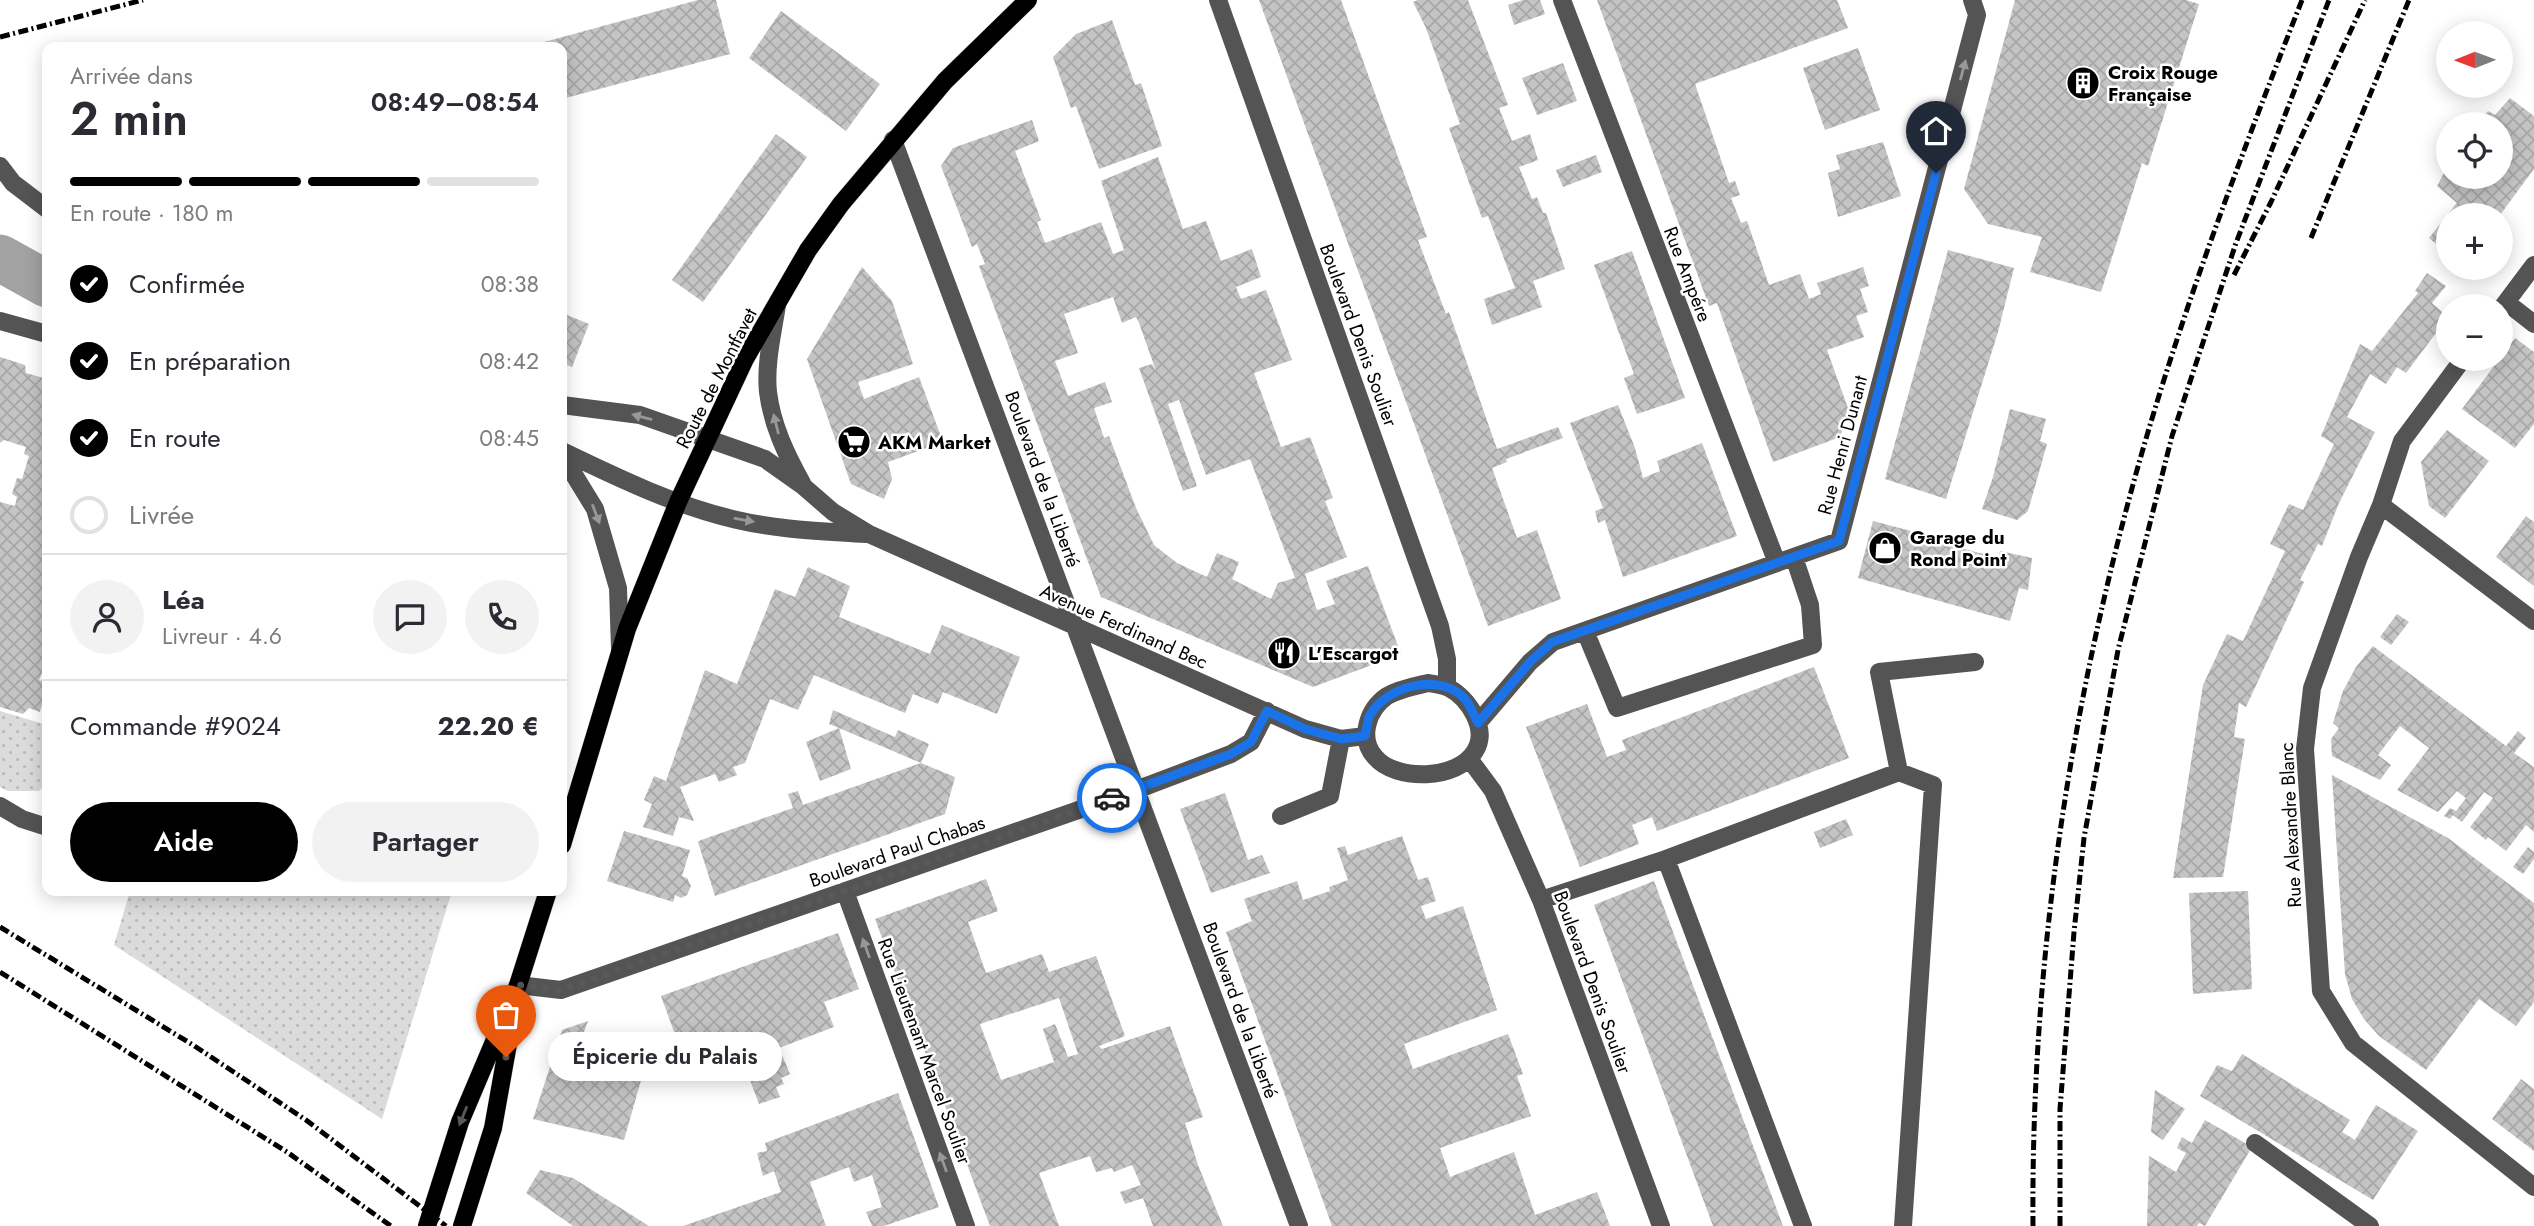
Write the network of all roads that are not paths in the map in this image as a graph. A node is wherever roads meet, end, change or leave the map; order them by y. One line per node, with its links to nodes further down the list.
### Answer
1 (1028, 0): 5 (main road, Route de Montfavet)
2 (1218, 0): 30 (street, Boulevard Denis Soulier)
3 (1562, 0): 24 (street, Rue Ampére)
4 (1972, 0): 24 (street, Rue Henri Dunant, one-way to 4)
5 (893, 140): 10 (main road, Route de Montfavet); 26 (street, Boulevard de la Liberté)
6 (0, 166): 7 (street)
7 (42, 205)
8 (2534, 265): 9 (street)
9 (2512, 294)
10 (777, 305): 17 (main road, Route de Montfavet); 20 (street, one-way to 10)
11 (2513, 311): 13 (street)
12 (0, 321): 14 (street)
13 (2534, 324)
14 (42, 333)
15 (2454, 371): 22 (street, Rue Alexandre Blanc)
16 (567, 406): 17 (street, one-way to 16)
17 (707, 439): 20 (street); 21 (main road, Route de Montfavet)
18 (567, 455): 21 (street)
19 (567, 461): 28 (street, one-way to 28)
20 (803, 486): 23 (street)
21 (678, 502): 23 (street, one-way to 23); 28 (main road, Route de Montfavet)
22 (2381, 505): 25 (street); 48 (street, Rue Alexandre Blanc)
23 (869, 534): 26 (street, Avenue Ferdinand Bec)
24 (1785, 560): 27 (street, Rue Henri Dunant); 27 (street, Rue Ampére)
25 (2534, 621)
26 (1075, 626): 31 (street, Avenue Ferdinand Bec); 37 (street, Boulevard de la Liberté)
27 (1585, 631): 32 (street, Rue Henri Dunant)
28 (620, 654): 38 (main road, Route de Montfavet)
29 (1975, 662): 36 (street)
30 (1447, 687): 32 (street); 33 (street)
31 (1267, 711): 34 (street, Avenue Ferdinand Bec); 37 (street, Boulevard Paul Chabas)
32 (1478, 723): 35 (street)
33 (1365, 736): 34 (street, Avenue Ferdinand Bec); 35 (street)
34 (1341, 739): 40 (street)
35 (1470, 760): 45 (street, Boulevard Denis Soulier)
36 (1899, 772): 42 (street); 55 (street)
37 (1136, 790): 43 (street, Boulevard Paul Chabas); 52 (street, Boulevard de la Liberté)
38 (568, 802)
39 (0, 806): 41 (street)
40 (1281, 816)
41 (42, 825)
42 (1667, 859): 45 (street); 54 (street)
43 (845, 891): 46 (street, Boulevard Paul Chabas); 51 (street, Rue Lieutenant Marcel Soulier, one-way to 43)
44 (546, 896): 46 (main road)
45 (1541, 900): 53 (street, Boulevard Denis Soulier)
46 (518, 985): 49 (main road, one-way to 49); 50 (main road)
47 (2255, 1143): 56 (street)
48 (2534, 1187)
49 (426, 1226)
50 (462, 1226)
51 (966, 1226)
52 (1299, 1226)
53 (1661, 1226)
54 (1803, 1226)
55 (1903, 1226)
56 (2370, 1226)

